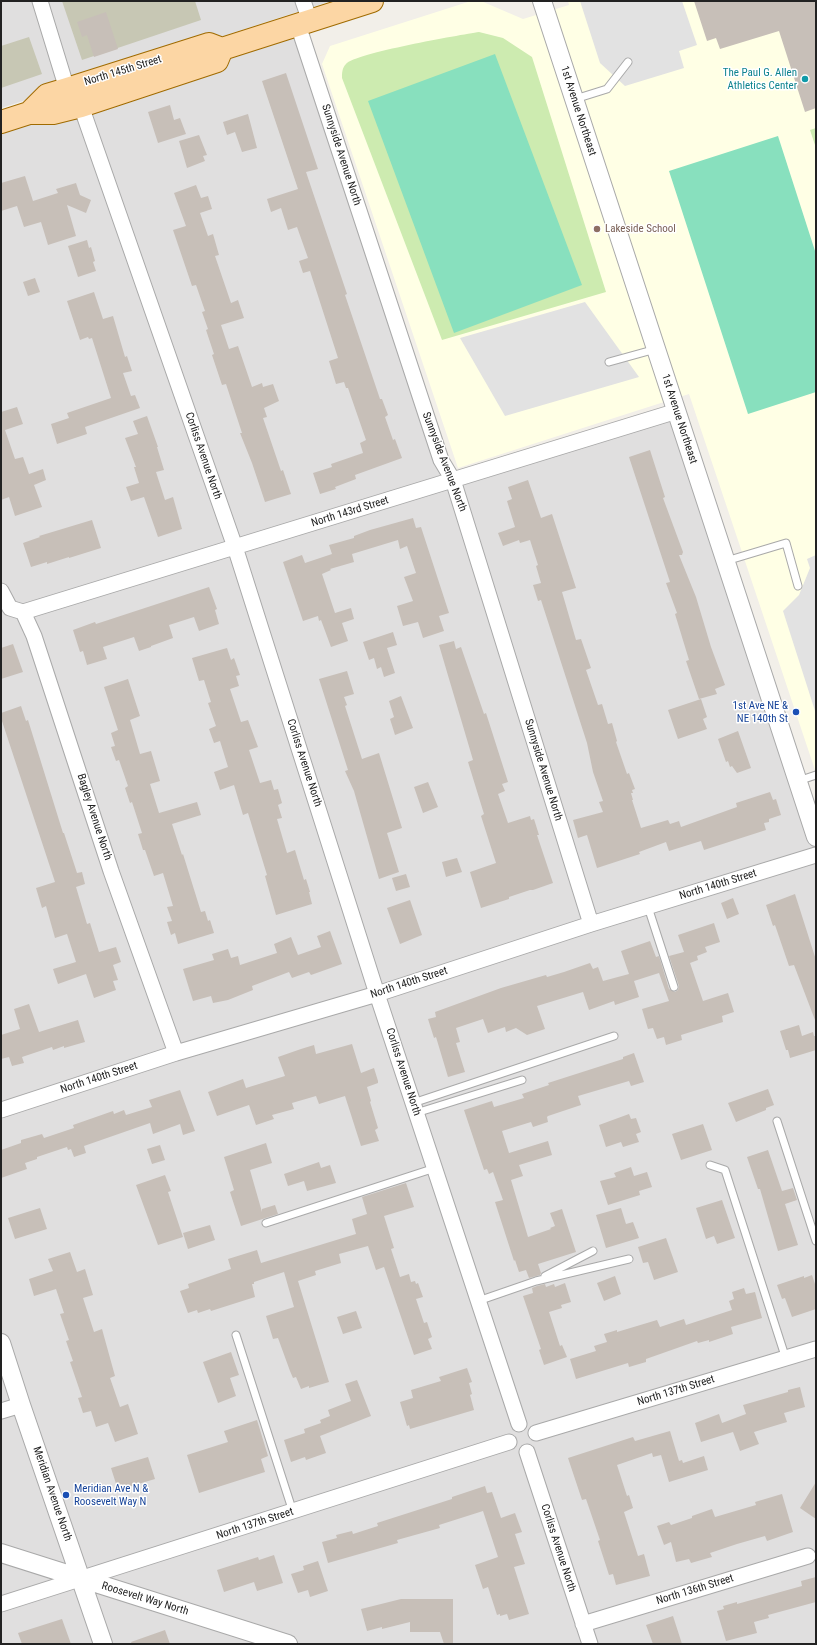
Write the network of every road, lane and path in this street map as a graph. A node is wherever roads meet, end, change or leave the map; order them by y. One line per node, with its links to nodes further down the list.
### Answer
1 (40, 1): 8 (street)
2 (304, 1): 5 (street, Sunnyside Avenue North)
3 (372, 1): 5 (main road, North 145th Street)
4 (542, 1): 9 (street, 1st Avenue Northeast)
5 (304, 23): 6 (main road, North 145th Street); 16 (street, Sunnyside Avenue North)
6 (222, 49): 8 (main road, North 145th Street); 10 (main road, North 145th Street)
7 (628, 62): 9 (lane)
8 (67, 88): 11 (main road, North 145th Street)
9 (575, 100): 13 (street, 1st Avenue Northeast)
10 (81, 106): 11 (main road, North 145th Street); 17 (street, Corliss Avenue North)
11 (28, 113): 12 (main road, North 145th Street)
12 (1, 122)
13 (656, 349): 14 (lane); 15 (street, 1st Avenue Northeast)
14 (609, 362)
15 (677, 411): 16 (street, North 143rd Street); 18 (street, 1st Avenue Northeast)
16 (453, 480): 17 (street, North 143rd Street); 27 (street, Sunnyside Avenue North)
17 (235, 547): 21 (street, North 143rd Street); 29 (street, Corliss Avenue North)
18 (726, 560): 19 (lane); 23 (street, 1st Avenue Northeast)
19 (798, 586)
20 (1, 591): 21 (street, Bagley Avenue North)
21 (11, 610): 31 (street, Bagley Avenue North)
22 (816, 776): 23 (lane)
23 (798, 781): 24 (street, 1st Avenue Northeast)
24 (816, 837)
25 (816, 855): 26 (street, North 140th Street)
26 (648, 907): 27 (street, North 140th Street); 28 (lane)
27 (591, 924): 29 (street, North 140th Street)
28 (674, 987)
29 (377, 994): 31 (street, North 140th Street); 33 (street, Corliss Avenue North)
30 (614, 1036): 33 (lane)
31 (176, 1053): 34 (street, North 140th Street)
32 (522, 1080): 33 (lane)
33 (415, 1108): 37 (street, Corliss Avenue North)
34 (1, 1110)
35 (777, 1121): 39 (lane)
36 (710, 1165): 47 (lane)
37 (435, 1168): 38 (lane); 43 (street, Corliss Avenue North)
38 (266, 1223)
39 (816, 1241)
40 (593, 1251): 42 (lane)
41 (629, 1259): 42 (lane)
42 (536, 1281): 43 (lane)
43 (478, 1301): 50 (street, Corliss Avenue North)
44 (236, 1335): 54 (lane)
45 (1, 1343): 48 (street, Meridian Avenue North)
46 (816, 1349): 47 (street, North 137th Street)
47 (786, 1359): 51 (street, North 137th Street)
48 (21, 1405): 49 (street); 57 (street, Meridian Avenue North)
49 (1, 1411)
50 (519, 1424): 51 (street); 52 (street)
51 (536, 1433): 53 (street)
52 (509, 1442): 53 (street); 54 (street, North 137th Street)
53 (527, 1452): 59 (street, Corliss Avenue North)
54 (293, 1512): 57 (street, North 137th Street)
55 (1, 1553): 57 (street, Roosevelt Way North)
56 (808, 1556): 59 (street, North 136th Street)
57 (82, 1579): 58 (street, North 137th Street); 60 (street, Meridian Avenue North); 61 (street, Roosevelt Way North)
58 (1, 1604)
59 (583, 1624): 62 (street, Corliss Avenue North)
60 (103, 1644)
61 (288, 1644)
62 (590, 1644)

